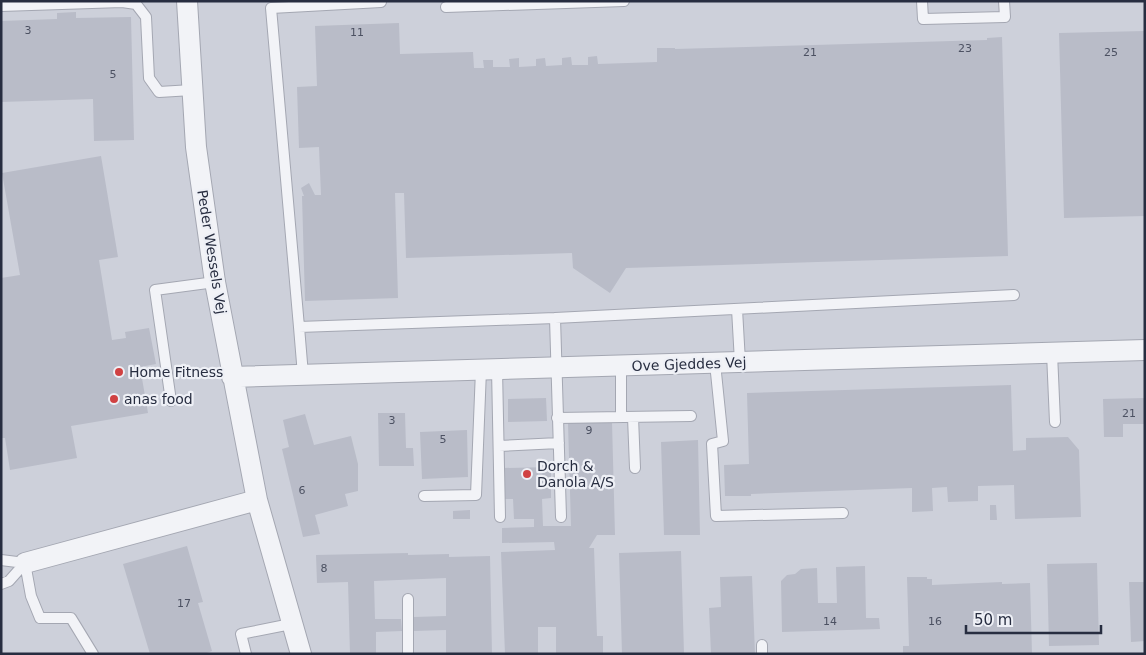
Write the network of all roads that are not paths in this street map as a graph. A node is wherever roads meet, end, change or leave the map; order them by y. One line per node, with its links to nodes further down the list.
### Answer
1 (187, 1): 9 (street, Peder Wessels Vej)
2 (624, 1): 8 (lane)
3 (922, 1): 4 (lane)
4 (1004, 1)
5 (381, 2): 6 (lane)
6 (271, 5): 14 (lane)
7 (1, 6): 9 (lane)
8 (446, 7)
9 (192, 90): 10 (street, Peder Wessels Vej)
10 (216, 282): 23 (street, Peder Wessels Vej); 24 (lane)
11 (1014, 295): 12 (lane)
12 (737, 309): 13 (lane); 17 (lane)
13 (555, 318): 14 (lane); 20 (lane)
14 (298, 327): 22 (lane)
15 (1145, 350): 16 (street, Ove Gjeddes Vej)
16 (1052, 353): 17 (street, Ove Gjeddes Vej); 29 (lane)
17 (740, 362): 18 (street, Ove Gjeddes Vej)
18 (715, 363): 19 (street, Ove Gjeddes Vej); 35 (lane)
19 (621, 366): 20 (street, Ove Gjeddes Vej); 27 (lane)
20 (556, 368): 21 (street, Ove Gjeddes Vej); 28 (lane)
21 (489, 369): 22 (street, Ove Gjeddes Vej); 31 (lane); 33 (lane)
22 (303, 375): 23 (street, Ove Gjeddes Vej)
23 (232, 377): 34 (street, Peder Wessels Vej)
24 (171, 401)
25 (634, 416): 26 (lane); 27 (lane); 32 (lane)
26 (691, 416)
27 (621, 417): 28 (lane)
28 (557, 418): 30 (lane)
29 (1055, 422)
30 (559, 443): 31 (lane); 36 (lane)
31 (499, 446): 37 (lane)
32 (636, 468)
33 (424, 496)
34 (257, 500): 39 (street); 42 (street, Peder Wessels Vej)
35 (843, 513)
36 (561, 516)
37 (500, 517)
38 (1, 560): 39 (lane)
39 (25, 563): 40 (lane); 43 (lane)
40 (1, 584)
41 (408, 599): 46 (lane)
42 (291, 624): 44 (lane); 45 (street, Peder Wessels Vej)
43 (93, 654)
44 (246, 654)
45 (301, 654)
46 (408, 654)

